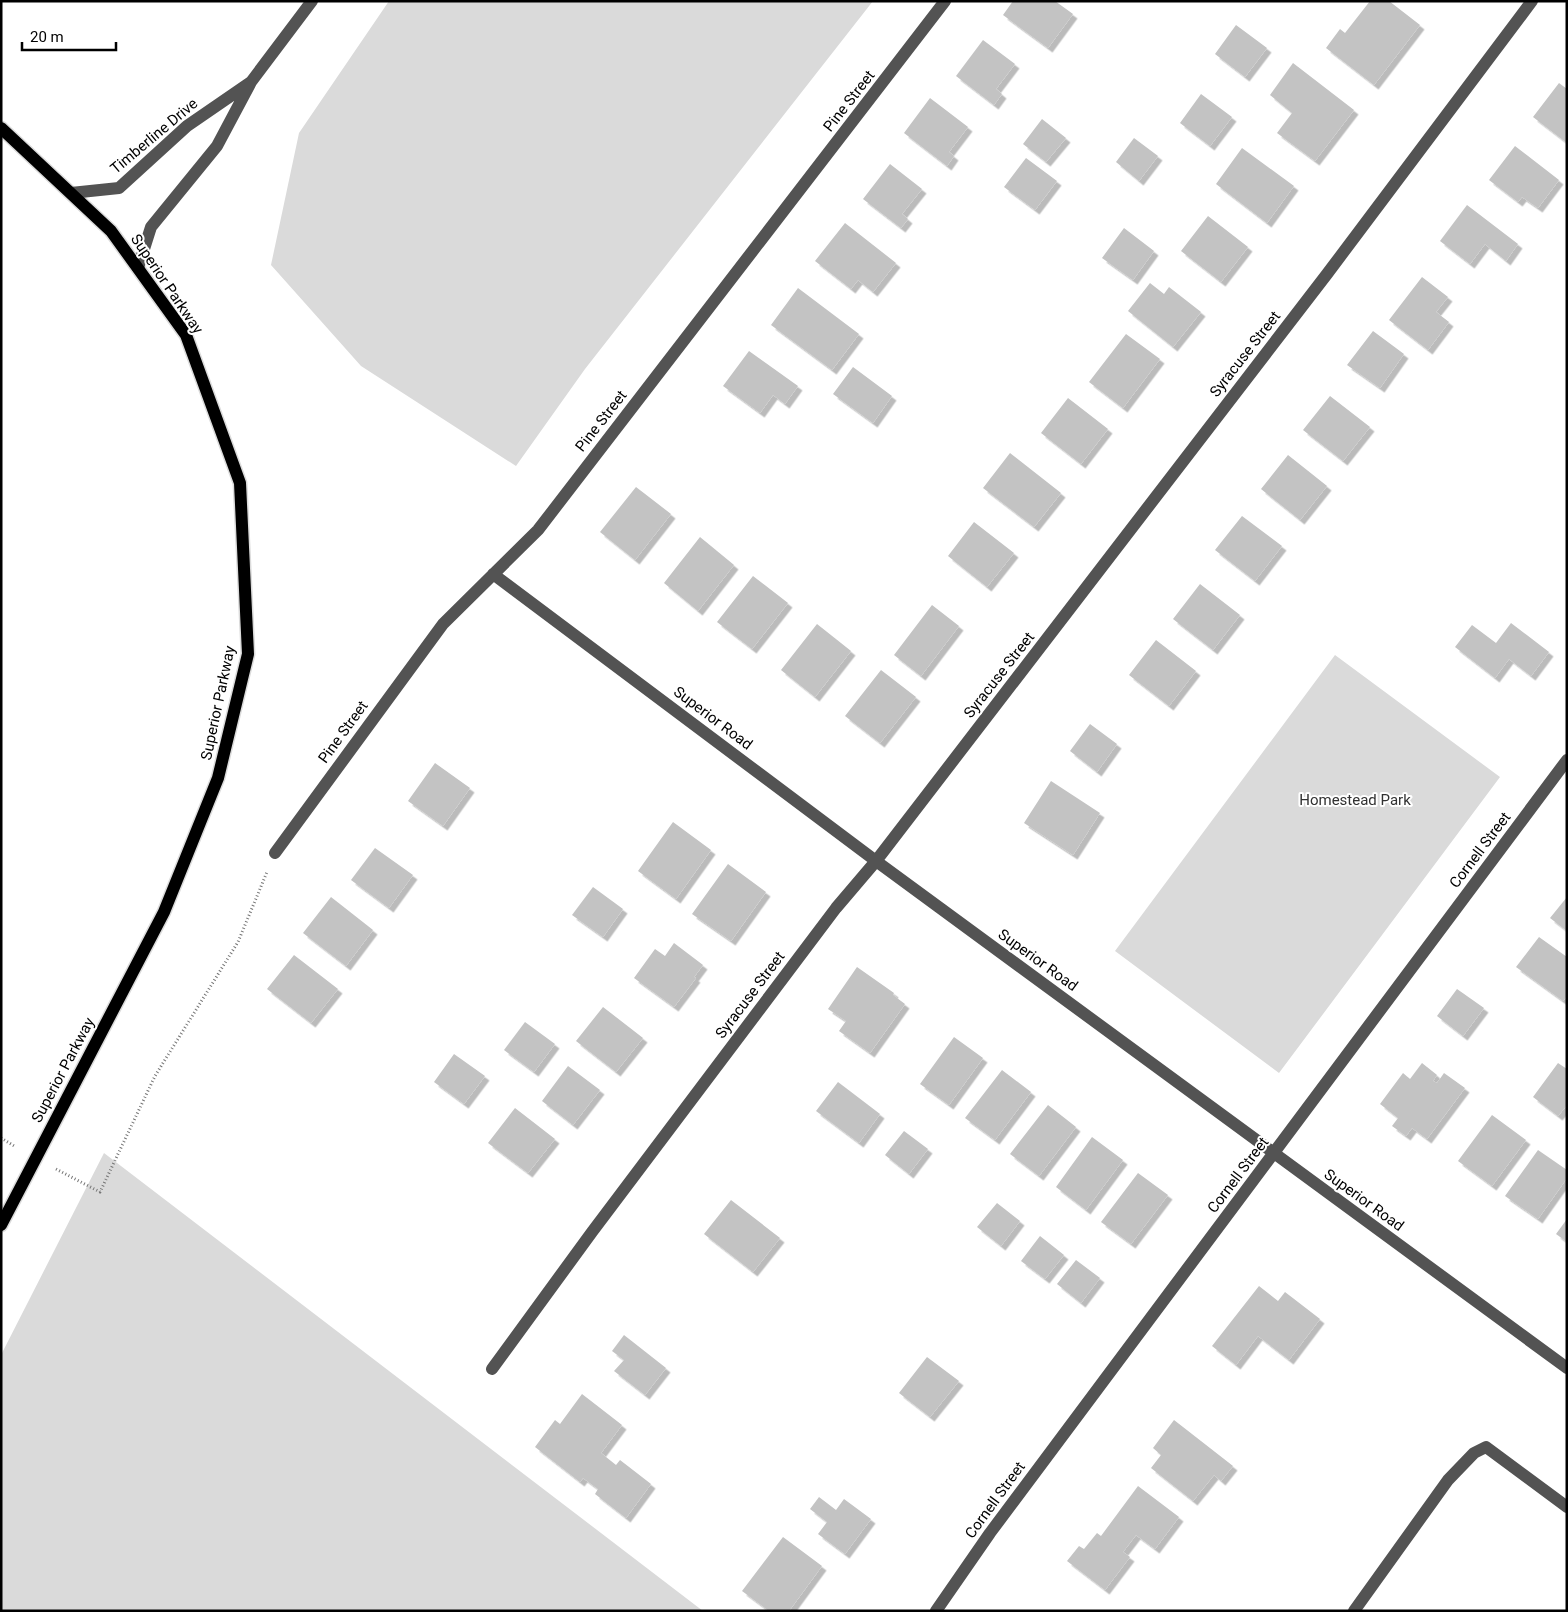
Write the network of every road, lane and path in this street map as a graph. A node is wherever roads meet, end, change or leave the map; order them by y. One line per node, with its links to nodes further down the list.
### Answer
1 (312, 1): 4 (street, Timberline Drive)
2 (945, 1): 8 (street, Pine Street)
3 (1532, 1): 11 (street, Syracuse Street)
4 (251, 82): 6 (street, Timberline Drive); 7 (street, Timberline Drive)
5 (1, 128): 6 (main road, Superior Parkway)
6 (70, 193): 7 (main road, Superior Parkway)
7 (138, 268): 14 (main road, Superior Parkway)
8 (493, 574): 10 (street, Pine Street); 11 (street, Superior Road)
9 (1567, 760): 13 (street, Cornell Street)
10 (275, 852): 14 (path)
11 (876, 861): 13 (street, Superior Road); 16 (street, Syracuse Street)
12 (1, 1138): 14 (path)
13 (1274, 1154): 17 (street, Superior Road); 19 (street, Cornell Street)
14 (35, 1158): 15 (main road, Superior Parkway)
15 (1, 1225)
16 (492, 1368)
17 (1567, 1368)
18 (1567, 1507): 20 (street)
19 (936, 1611)
20 (1354, 1611)

